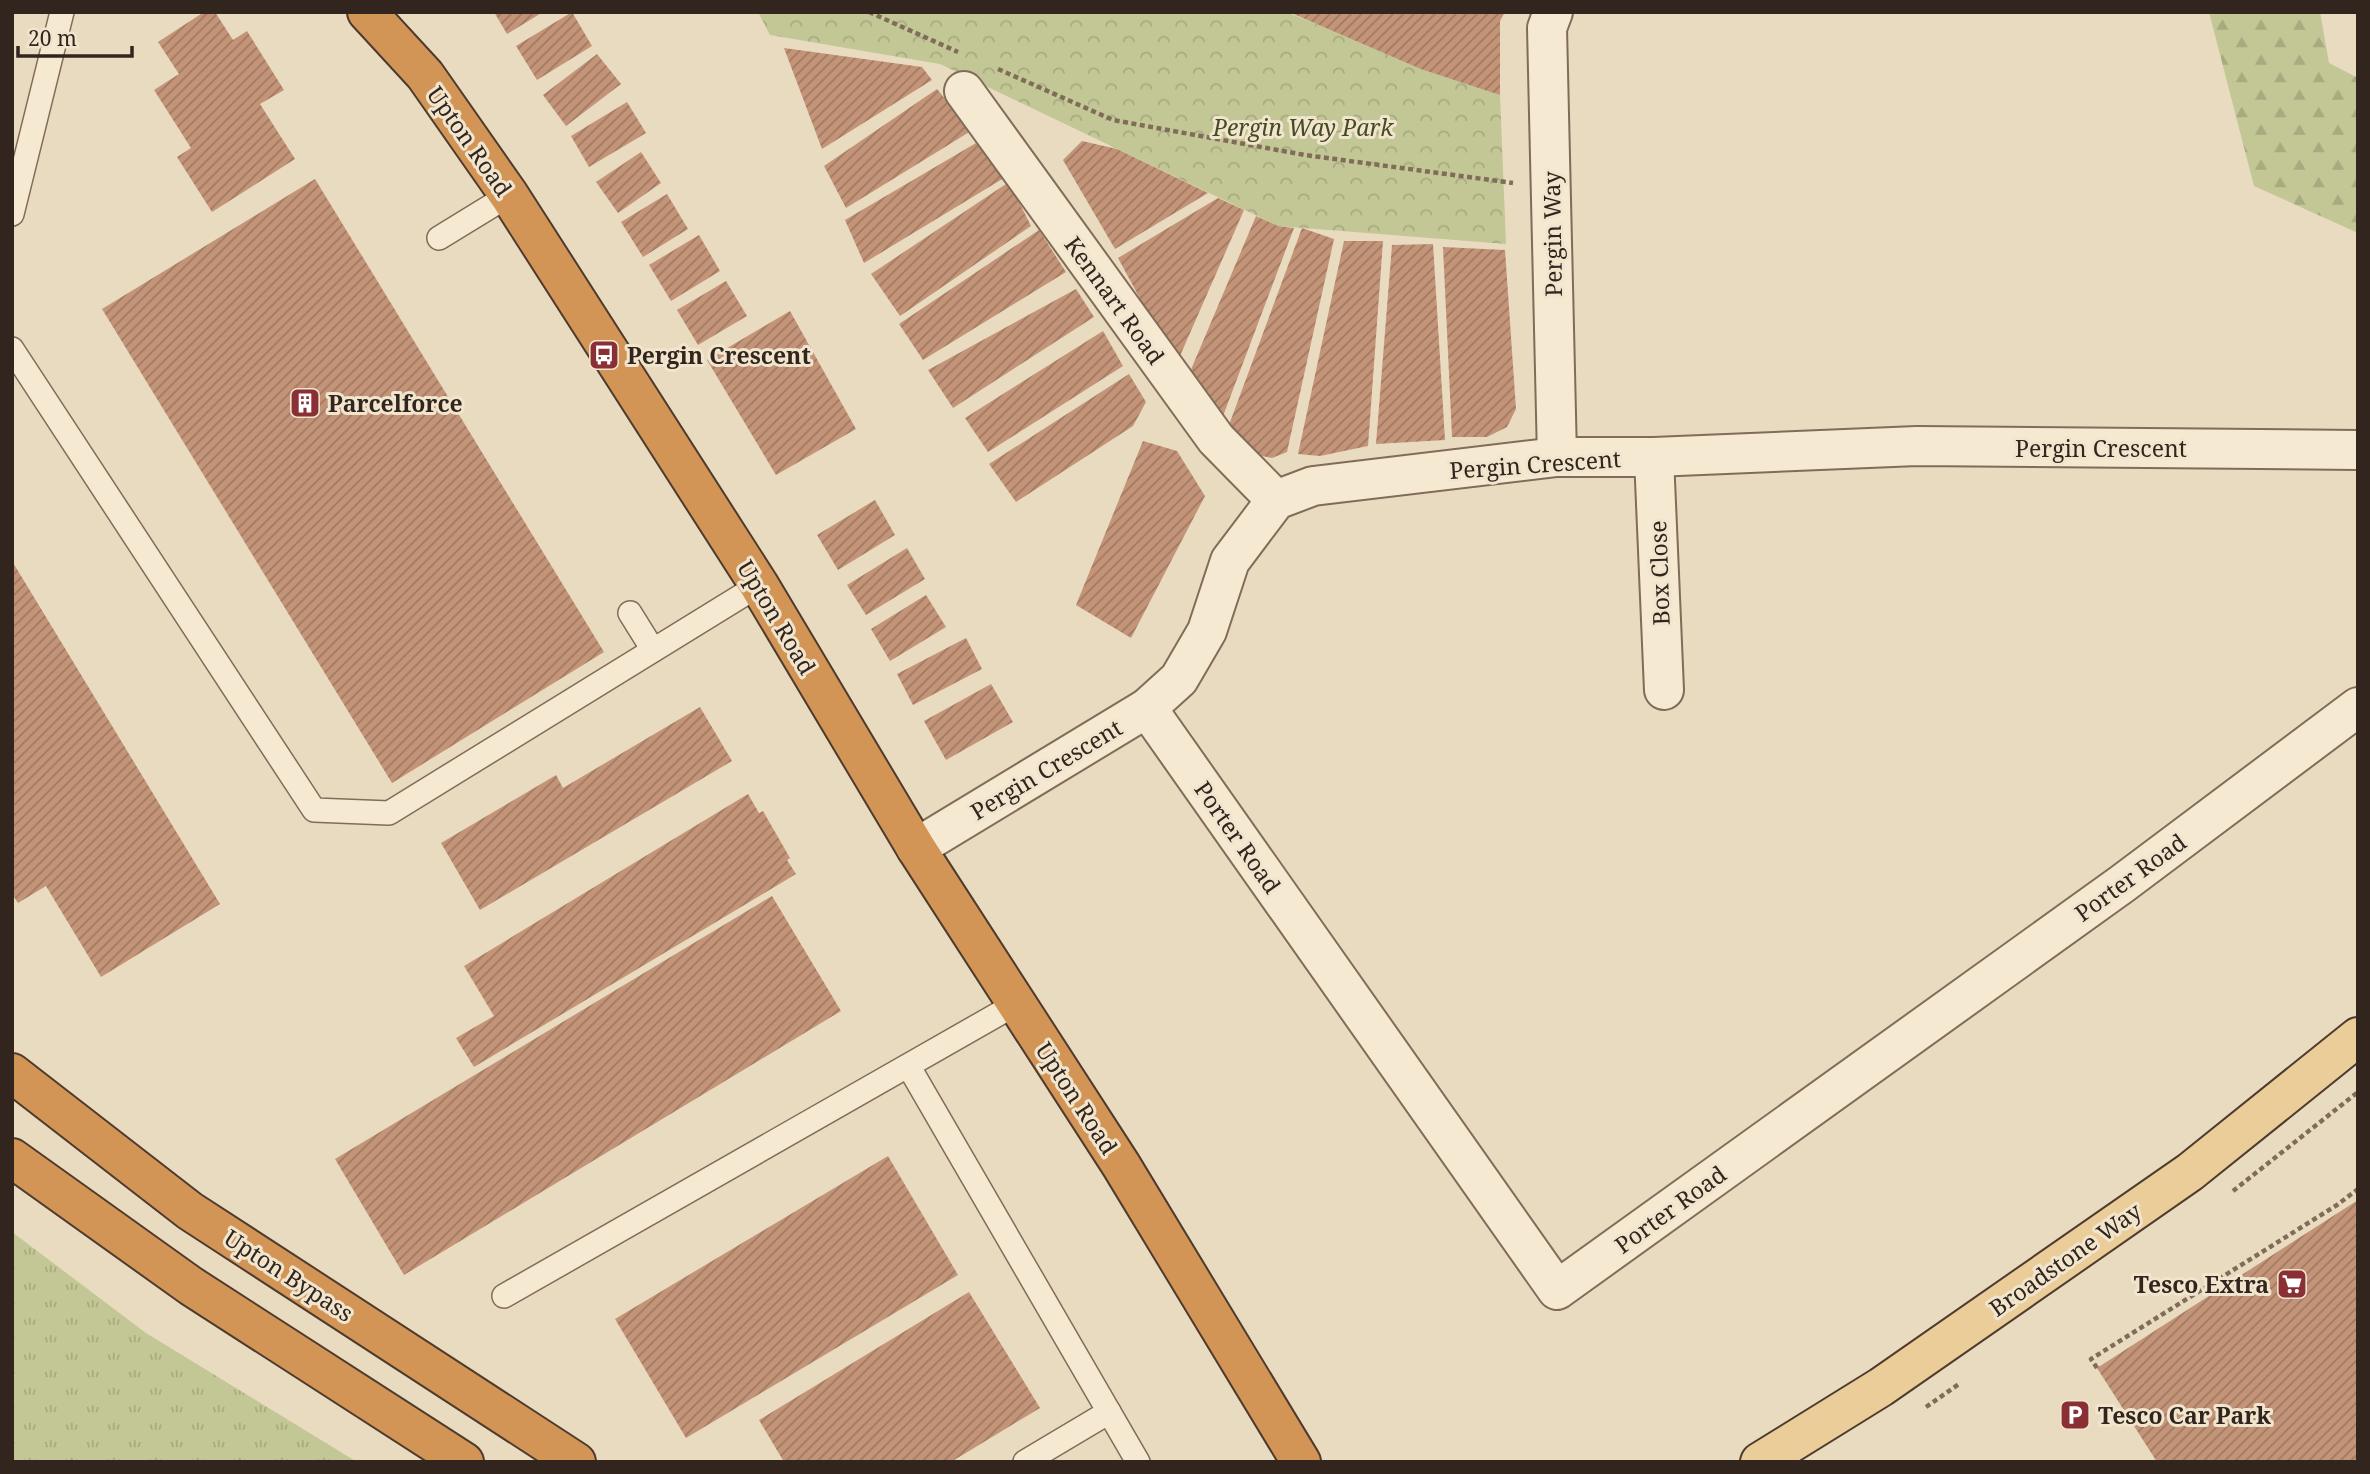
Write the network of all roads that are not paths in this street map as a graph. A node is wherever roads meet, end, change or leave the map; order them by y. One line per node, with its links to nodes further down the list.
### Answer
1 (62, 12): 8 (lane)
2 (367, 12): 5 (highway, Upton Road)
3 (402, 12): 5 (highway, Upton Road)
4 (1553, 12): 12 (street, Pergin Way)
5 (425, 75): 7 (highway, Upton Road)
6 (975, 78): 14 (street, Kennart Road)
7 (509, 195): 9 (lane); 15 (highway, Upton Road)
8 (12, 214)
9 (439, 238)
10 (12, 349): 17 (lane)
11 (2358, 450): 13 (street, Pergin Crescent)
12 (1557, 457): 13 (street, Pergin Crescent); 14 (street, Pergin Crescent)
13 (1654, 457): 18 (street, Box Close)
14 (1276, 500): 20 (street, Pergin Crescent)
15 (758, 585): 17 (lane); 21 (highway, Upton Road)
16 (630, 613): 17 (lane)
17 (653, 650)
18 (1664, 690)
19 (2358, 707): 20 (street, Porter Road)
20 (1147, 708): 21 (street, Pergin Crescent)
21 (916, 848): 22 (highway, Upton Road)
22 (1016, 1004): 24 (lane); 33 (highway, Upton Road)
23 (2358, 1037): 34 (main road, Broadstone Way)
24 (909, 1066): 27 (lane); 28 (lane)
25 (12, 1073): 30 (highway, Upton Bypass)
26 (12, 1158): 29 (highway)
27 (504, 1296)
28 (1109, 1412): 31 (lane); 32 (lane)
29 (464, 1462)
30 (576, 1462)
31 (1025, 1462)
32 (1138, 1462)
33 (1301, 1462)
34 (1760, 1462)

